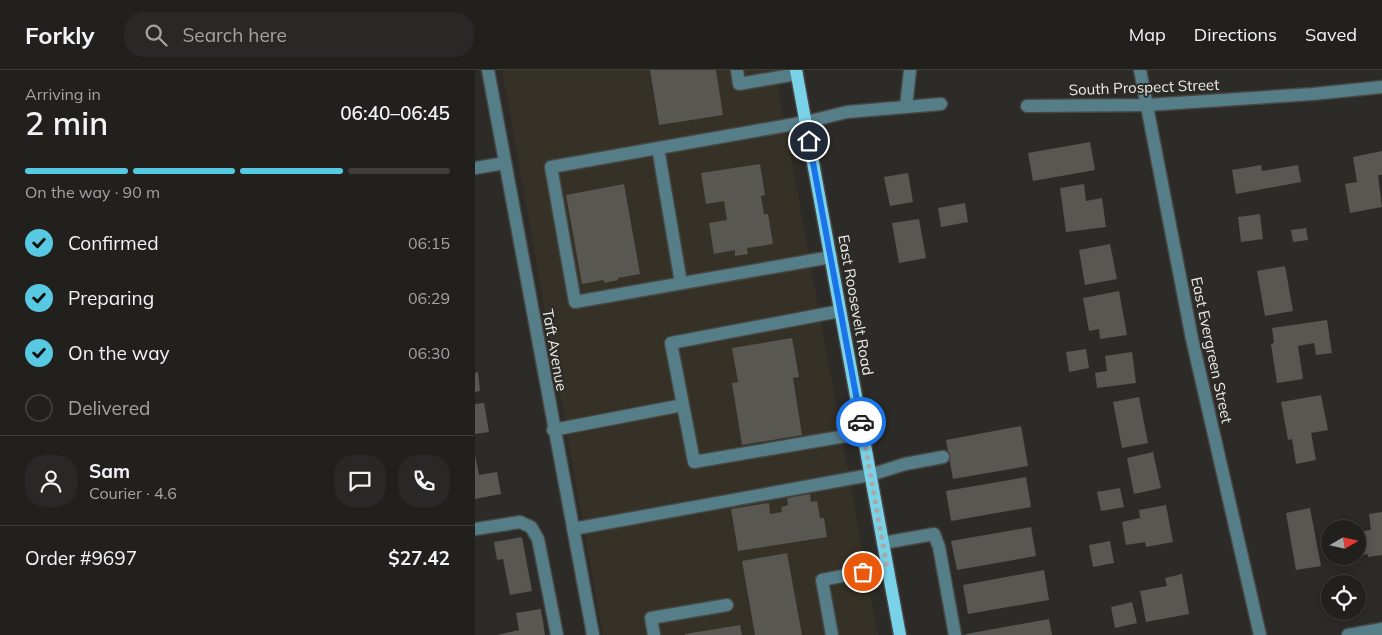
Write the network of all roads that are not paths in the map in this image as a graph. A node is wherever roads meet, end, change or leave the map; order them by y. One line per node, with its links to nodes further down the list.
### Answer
1 (488, 70): 13 (street, Taft Avenue)
2 (737, 70): 5 (street)
3 (910, 70): 10 (street)
4 (1141, 70): 8 (street, East Evergreen Street)
5 (797, 72): 11 (main road, East Roosevelt Road)
6 (1382, 87): 8 (street, South Prospect Street)
7 (941, 104): 10 (street)
8 (1147, 105): 9 (street, South Prospect Street); 35 (street, East Evergreen Street)
9 (1027, 106)
10 (907, 107): 11 (street)
11 (806, 122): 12 (street); 15 (main road, East Roosevelt Road)
12 (657, 148): 16 (street); 16 (street)
13 (505, 163): 14 (street); 19 (street, Taft Avenue)
14 (475, 168)
15 (831, 257): 16 (street); 17 (main road, East Roosevelt Road)
16 (681, 283)
17 (841, 311): 18 (street); 20 (main road, East Roosevelt Road)
18 (683, 405): 19 (street); 20 (street)
19 (553, 430): 24 (street, Taft Avenue)
20 (863, 433): 22 (main road, East Roosevelt Road)
21 (943, 457): 22 (street)
22 (870, 475): 24 (street); 25 (main road, East Roosevelt Road)
23 (475, 529): 29 (street)
24 (573, 529): 30 (street, Taft Avenue)
25 (883, 544): 26 (main road, East Roosevelt Road); 34 (street)
26 (887, 567): 32 (street); 33 (main road, East Roosevelt Road)
27 (727, 605): 31 (street)
28 (1382, 629): 36 (street)
29 (557, 635)
30 (593, 635)
31 (654, 635)
32 (832, 635)
33 (900, 635)
34 (955, 635)
35 (1260, 635)
36 (1348, 635)

